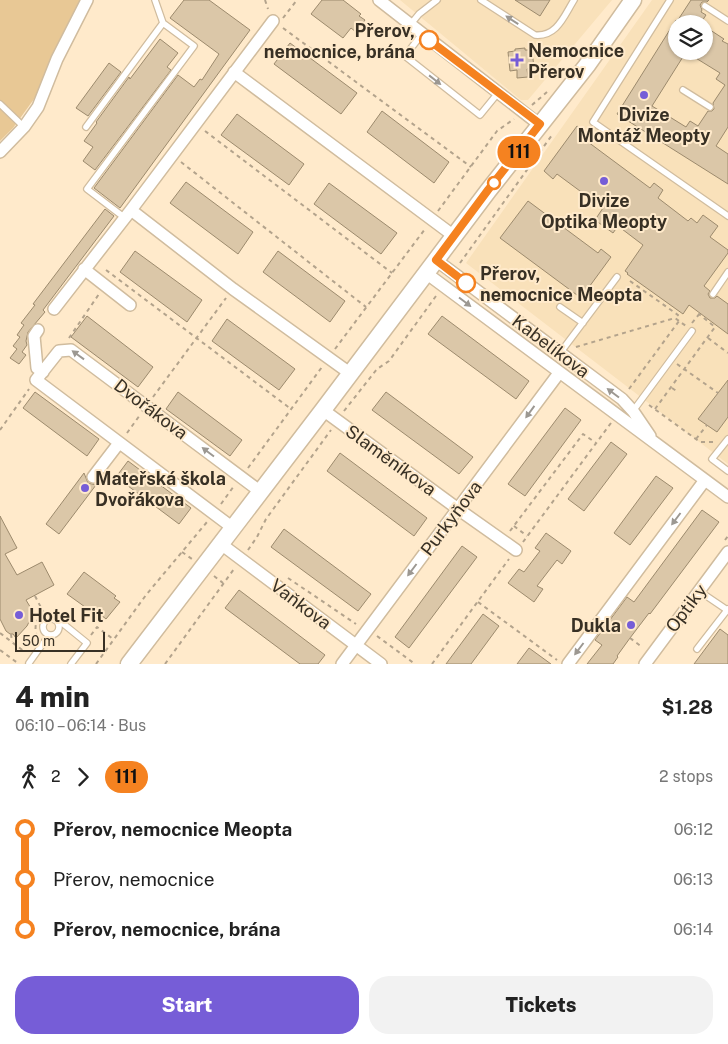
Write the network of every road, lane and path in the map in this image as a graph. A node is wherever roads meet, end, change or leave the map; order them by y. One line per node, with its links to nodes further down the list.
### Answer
1 (87, 0): 25 (street)
2 (155, 0): 13 (lane)
3 (297, 0): 29 (path)
4 (379, 0): 14 (street)
5 (437, 0): 14 (lane)
6 (481, 0): 7 (lane, one-way to 6)
7 (574, 0)
8 (633, 0): 24 (main road)
9 (670, 0): 31 (lane)
10 (705, 6): 12 (lane)
11 (273, 21): 16 (street)
12 (728, 21)
13 (163, 23): 26 (lane); 30 (lane)
14 (410, 25): 15 (street)
15 (422, 34): 19 (street); 19 (lane, one-way to 19)
16 (234, 72): 23 (street); 32 (street)
17 (549, 90): 22 (path)
18 (683, 90): 21 (lane)
19 (498, 93): 22 (street)
20 (0, 104): 25 (lane)
21 (710, 107)
22 (524, 112): 24 (street); 29 (path)
23 (195, 123): 28 (street); 38 (path)
24 (540, 124): 33 (main road)
25 (24, 127): 27 (street)
26 (86, 127)
27 (0, 152)
28 (172, 154): 30 (street); 46 (path)
29 (471, 167): 32 (path)
30 (128, 214): 34 (street); 42 (street)
31 (728, 216)
32 (431, 220): 33 (street); 38 (path)
33 (454, 236): 35 (main road)
34 (92, 259): 36 (street); 54 (path)
35 (431, 266): 56 (street, Kabelíkova); 61 (street, Kabelíkova, one-way to 61); 62 (main road)
36 (84, 269): 41 (street); 48 (street)
37 (728, 272): 44 (lane)
38 (392, 273): 46 (path)
39 (617, 277): 50 (lane)
40 (630, 281): 49 (path)
41 (105, 286): 45 (street); 55 (path)
42 (233, 289): 54 (path); 58 (street)
43 (439, 292): 73 (path)
44 (713, 294)
45 (130, 305)
46 (366, 307): 58 (path)
47 (560, 307): 50 (lane)
48 (54, 309)
49 (675, 318)
50 (583, 323): 56 (lane)
51 (38, 330): 63 (street)
52 (692, 331): 59 (lane)
53 (708, 338): 57 (path); 60 (path); 67 (path)
54 (197, 339): 68 (path); 69 (path)
55 (66, 349): 63 (street); 68 (street, Dvořákova, one-way to 55)
56 (560, 353): 72 (street, Kabelíkova, one-way to 56)
57 (728, 353)
58 (328, 358): 62 (street); 69 (path)
59 (671, 360): 60 (path); 67 (lane)
60 (685, 369): 64 (path); 66 (path)
61 (559, 373): 74 (street, Kabelíkova); 90 (street, Purkyňova, one-way to 90)
62 (351, 374): 71 (main road)
63 (39, 376): 77 (path); 80 (street)
64 (671, 387): 65 (path); 70 (path)
65 (678, 392)
66 (718, 393)
67 (642, 400): 70 (path); 72 (lane)
68 (147, 406): 80 (path); 85 (street, Dvořákova, one-way to 68)
69 (291, 409): 85 (path)
70 (656, 409): 78 (path)
71 (323, 410): 88 (main road); 90 (street, Slaměníkova)
72 (633, 411): 74 (street); 82 (street, Kabelíkova)
73 (344, 413)
74 (626, 421): 82 (street, Kabelíkova)
75 (707, 425): 78 (path)
76 (335, 426): 100 (path)
77 (0, 430)
78 (696, 439): 83 (path)
79 (728, 439): 83 (lane)
80 (120, 443): 86 (street); 91 (street)
81 (596, 443): 92 (path)
82 (656, 443): 87 (street, Kabelíkova)
83 (722, 447): 84 (lane)
84 (728, 471)
85 (241, 476): 88 (street, Dvořákova); 91 (path)
86 (93, 477)
87 (706, 480): 89 (street, Kabelíkova); 136 (street, one-way to 136)
88 (261, 492): 93 (main road)
89 (728, 497)
90 (458, 509): 97 (street, Slaměníkova); 121 (street, Purkyňova, one-way to 121)
91 (214, 514): 93 (street); 98 (path)
92 (514, 526): 94 (path); 95 (path)
93 (233, 528): 96 (main road)
94 (508, 534)
95 (527, 536)
96 (221, 544): 121 (street, Vaňkova); 130 (main road)
97 (516, 550)
98 (182, 552): 101 (path); 129 (path)
99 (728, 552): 106 (street, Optiky)
100 (246, 554)
101 (197, 563)
102 (236, 566): 105 (path)
103 (208, 571): 105 (path)
104 (288, 578): 112 (path)
105 (223, 583): 131 (path)
106 (699, 591): 109 (lane); 126 (street, Optiky)
107 (35, 596): 110 (path)
108 (478, 602): 135 (path)
109 (727, 609): 123 (lane)
110 (46, 617): 111 (lane); 115 (lane); 117 (path)
111 (59, 623): 115 (lane); 128 (lane)
112 (360, 627)
113 (0, 633): 119 (path)
114 (11, 634): 119 (path)
115 (49, 635): 125 (lane)
116 (376, 635): 134 (path)
117 (37, 637)
118 (630, 638): 122 (path)
119 (12, 643): 120 (path)
120 (31, 645)
121 (356, 645): 132 (street, Purkyňova); 133 (street, Vaňkova)
122 (644, 648)
123 (698, 649)
124 (0, 650): 127 (path)
125 (28, 663)
126 (646, 663)
127 (19, 664)
128 (71, 664)
129 (96, 664)
130 (129, 664)
131 (165, 664)
132 (342, 664)
133 (381, 664)
134 (415, 664)
135 (562, 664)
136 (568, 664)

